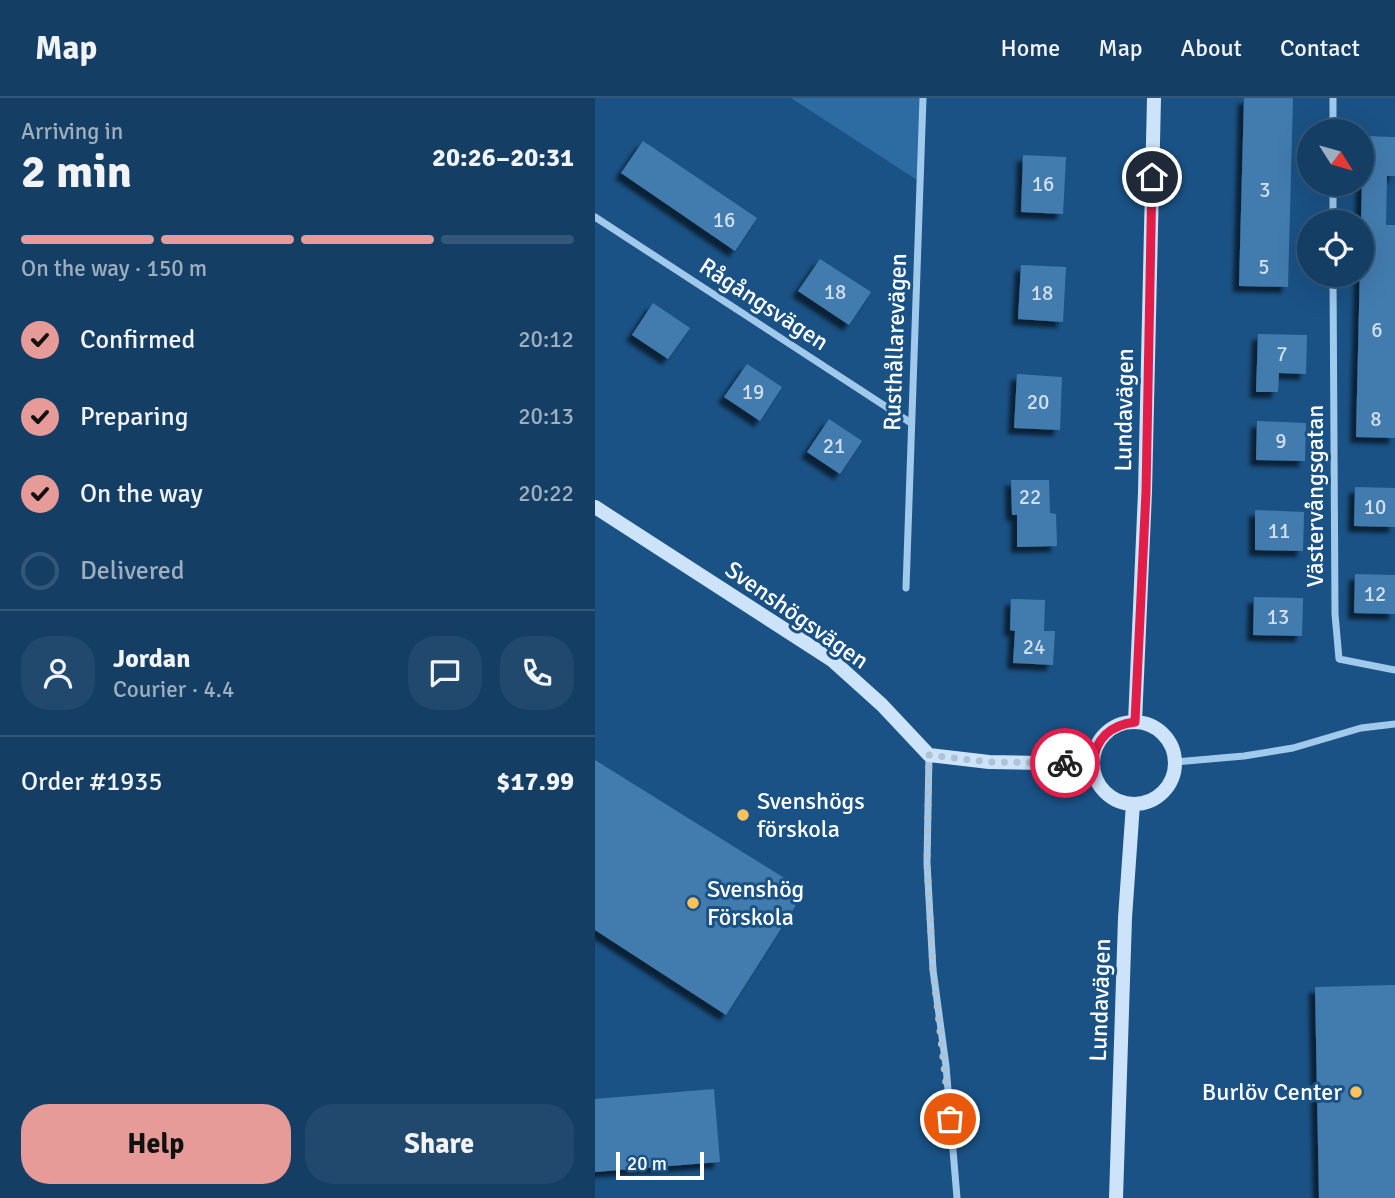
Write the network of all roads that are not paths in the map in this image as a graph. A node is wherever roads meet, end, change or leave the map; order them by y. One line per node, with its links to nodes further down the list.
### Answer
1 (923, 98): 7 (street, Rusthållarevägen)
2 (1154, 98): 11 (main road, Lundavägen)
3 (1333, 98): 4 (street)
4 (1333, 119)
5 (595, 217): 7 (street, Rågångsvägen)
6 (1333, 287): 10 (street, Västervångsgatan)
7 (911, 423): 9 (street, Rusthållarevägen)
8 (595, 507): 13 (main road, Svenshögsvägen)
9 (906, 588)
10 (1395, 670)
11 (1135, 722): 14 (main road); 15 (main road)
12 (1395, 724): 14 (street)
13 (929, 755): 15 (main road); 17 (street)
14 (1175, 762): 16 (main road)
15 (1093, 764): 16 (main road)
16 (1133, 804): 18 (main road, Lundavägen)
17 (957, 1198)
18 (1116, 1198)

